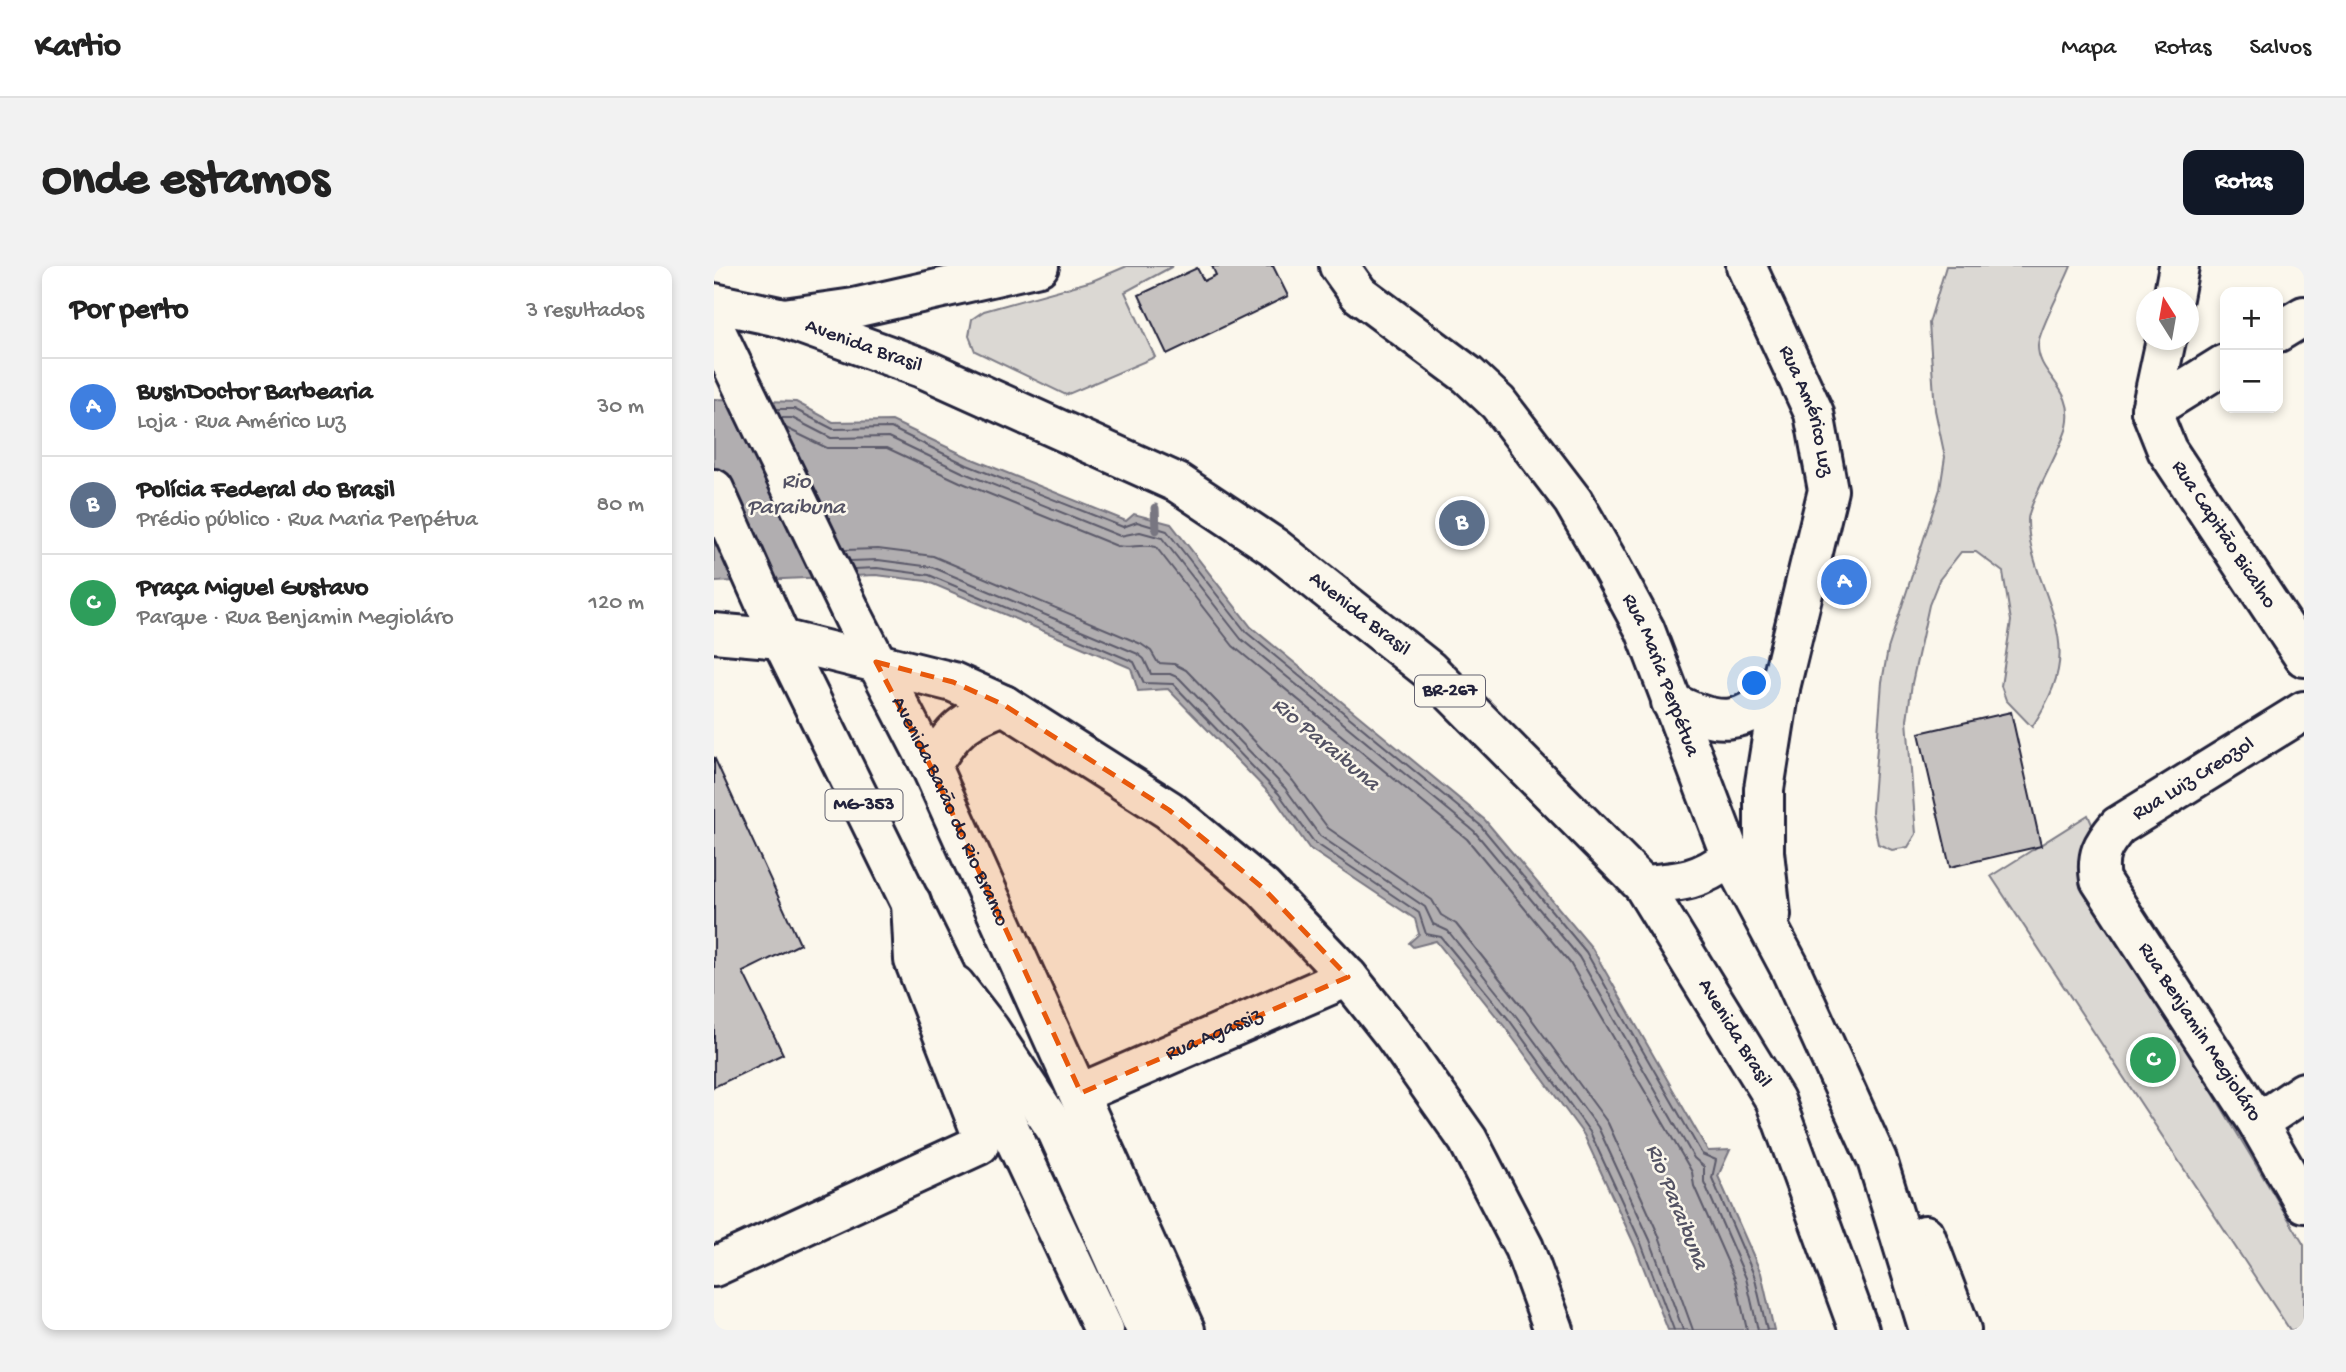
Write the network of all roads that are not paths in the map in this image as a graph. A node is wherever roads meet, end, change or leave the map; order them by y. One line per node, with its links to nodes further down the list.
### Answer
1 (1039, 266): 8 (main road)
2 (1339, 266): 20 (main road, Rua Maria Perpétua)
3 (1746, 266): 19 (main road, Rua Américo Luz)
4 (2179, 266): 5 (main road)
5 (2176, 287)
6 (714, 303): 8 (main road, Avenida Brasil / BR-267)
7 (2304, 316): 9 (main road)
8 (784, 318): 28 (main road, Avenida Brasil / BR-267)
9 (2283, 329)
10 (722, 344): 18 (main road, Avenida Barão do Rio Branco)
11 (2164, 350): 13 (main road)
12 (2220, 367): 13 (main road)
13 (2151, 410): 17 (main road, Rua Capitão Bicalho)
14 (714, 489): 16 (main road, Avenida Barão do Rio Branco / MG-353)
15 (714, 633): 16 (main road)
16 (781, 639): 18 (main road); 29 (main road, Avenida Barão do Rio Branco / MG-353)
17 (2304, 657)
18 (876, 662): 21 (main road); 23 (main road, Avenida Barão do Rio Branco)
19 (1780, 688): 20 (main road); 24 (main road, Rua Américo Luz)
20 (1671, 702): 25 (main road, Rua Maria Perpétua)
21 (1004, 705): 23 (main road); 32 (main road)
22 (2304, 711): 27 (main road, Rua Luiz Creozol)
23 (931, 768): 33 (main road, Avenida Barão do Rio Branco)
24 (1764, 789): 25 (main road); 30 (main road, Rua Américo Luz)
25 (1709, 800): 26 (main road, Rua Maria Perpétua)
26 (1731, 858): 28 (main road); 30 (main road, Rua Maria Perpétua)
27 (2097, 861): 36 (main road, Rua Benjamin Megioláro)
28 (1643, 885): 45 (main road, Avenida Brasil / BR-267)
29 (911, 901): 31 (main road, Avenida Barão do Rio Branco / MG-353); 40 (main road)
30 (1773, 935): 38 (main road, Rua Maria Perpétua)
31 (946, 972): 37 (main road, Avenida Barão do Rio Branco); 41 (main road, Avenida Barão do Rio Branco / MG-353)
32 (1348, 977): 35 (main road, Rua Agassiz); 44 (main road)
33 (1041, 1007): 35 (main road, Avenida Barão do Rio Branco); 37 (main road, Avenida Barão do Rio Branco)
34 (2304, 1092): 36 (main road)
35 (1081, 1093): 43 (main road, Avenida Barão do Rio Branco)
36 (2258, 1123): 39 (main road, Rua Benjamin Megioláro)
37 (1057, 1131): 42 (main road, Avenida Barão do Rio Branco)
38 (1877, 1160): 46 (main road, Rua Maria Perpétua); 47 (main road, Rua Maria Perpétua)
39 (2304, 1203)
40 (714, 1267)
41 (1104, 1330)
42 (1146, 1330)
43 (1185, 1330)
44 (1554, 1330)
45 (1859, 1330)
46 (1929, 1330)
47 (1961, 1330)

